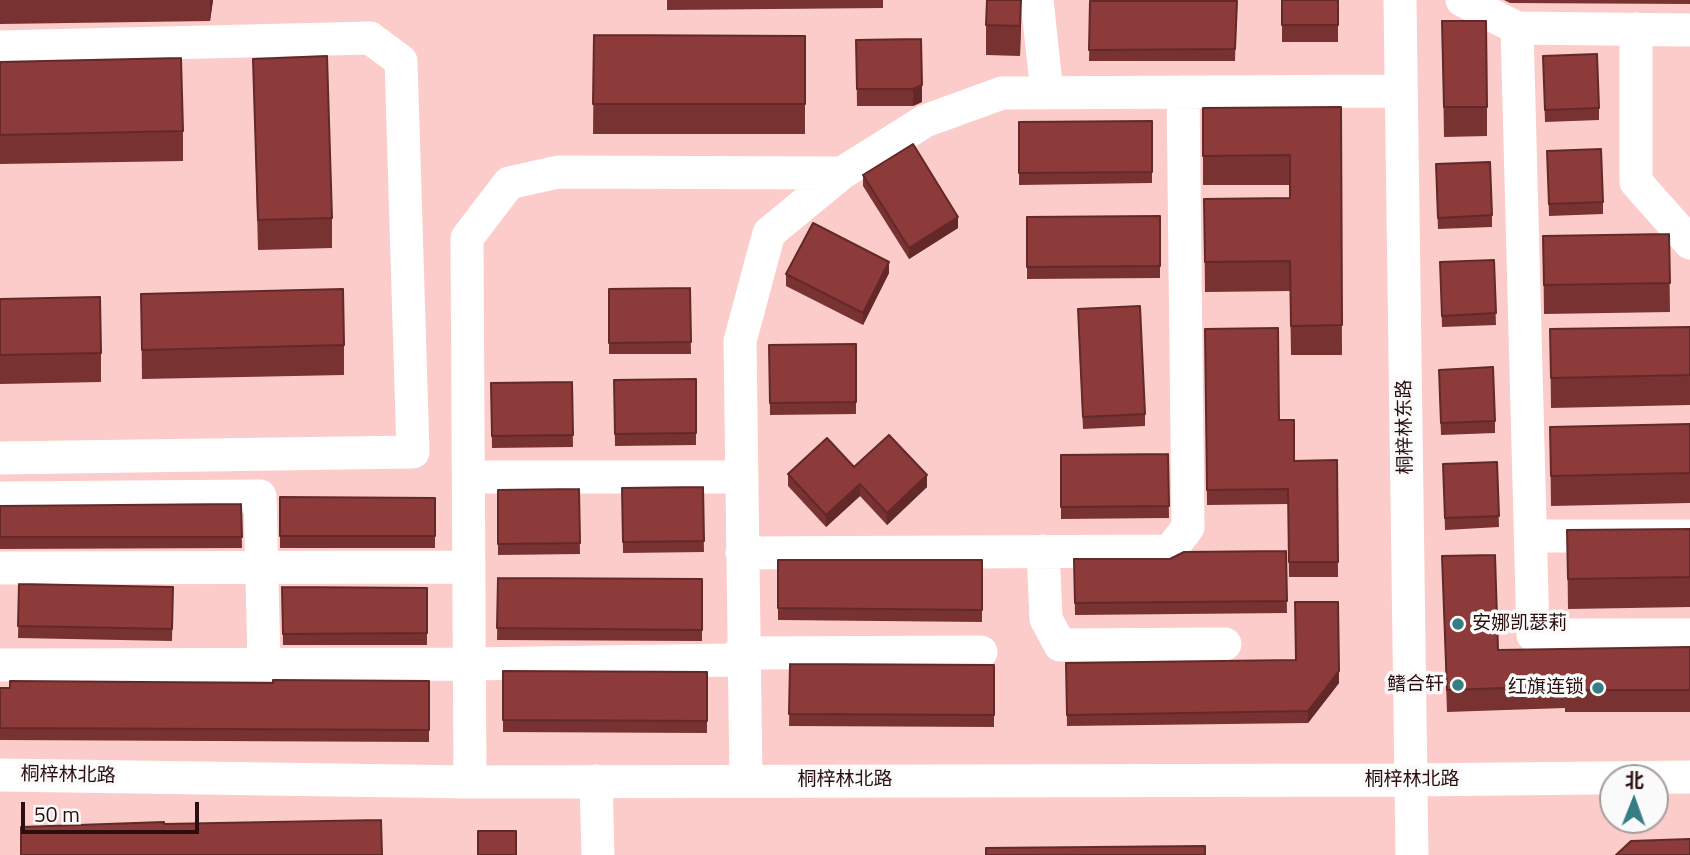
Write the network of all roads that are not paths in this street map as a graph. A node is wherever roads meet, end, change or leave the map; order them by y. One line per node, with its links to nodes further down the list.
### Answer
1 (1037, 0): 10 (street)
2 (1400, 0): 9 (street, 桐梓林东路)
3 (1462, 0): 4 (street)
4 (1517, 28): 5 (street); 17 (street)
5 (1636, 29): 6 (street); 12 (street)
6 (1690, 30)
7 (0, 47): 13 (street)
8 (1184, 92): 9 (street); 10 (street); 19 (street)
9 (1401, 92): 35 (street, 桐梓林东路)
10 (1047, 93): 11 (street)
11 (842, 173): 14 (street); 15 (street)
12 (1690, 243)
13 (0, 457)
14 (469, 477): 15 (street); 21 (street)
15 (741, 477): 20 (street)
16 (0, 498): 23 (street)
17 (1531, 536): 18 (street); 24 (street)
18 (1690, 536)
19 (1044, 551): 20 (street); 25 (street)
20 (742, 553): 27 (street)
21 (469, 567): 23 (street); 30 (street)
22 (0, 568): 23 (street)
23 (262, 568): 29 (street)
24 (1690, 635)
25 (1225, 644)
26 (981, 652): 27 (street)
27 (744, 653): 30 (street); 34 (street)
28 (0, 664): 29 (street)
29 (264, 664): 30 (street)
30 (469, 664): 36 (street)
31 (0, 775): 36 (street, 桐梓林北路)
32 (1690, 777): 35 (street, 桐梓林北路)
33 (596, 780): 34 (street, 桐梓林北路); 36 (street, 桐梓林北路); 37 (street)
34 (746, 780): 35 (street, 桐梓林北路)
35 (1411, 780): 38 (street, 桐梓林东路)
36 (470, 782)
37 (598, 855)
38 (1412, 855)

